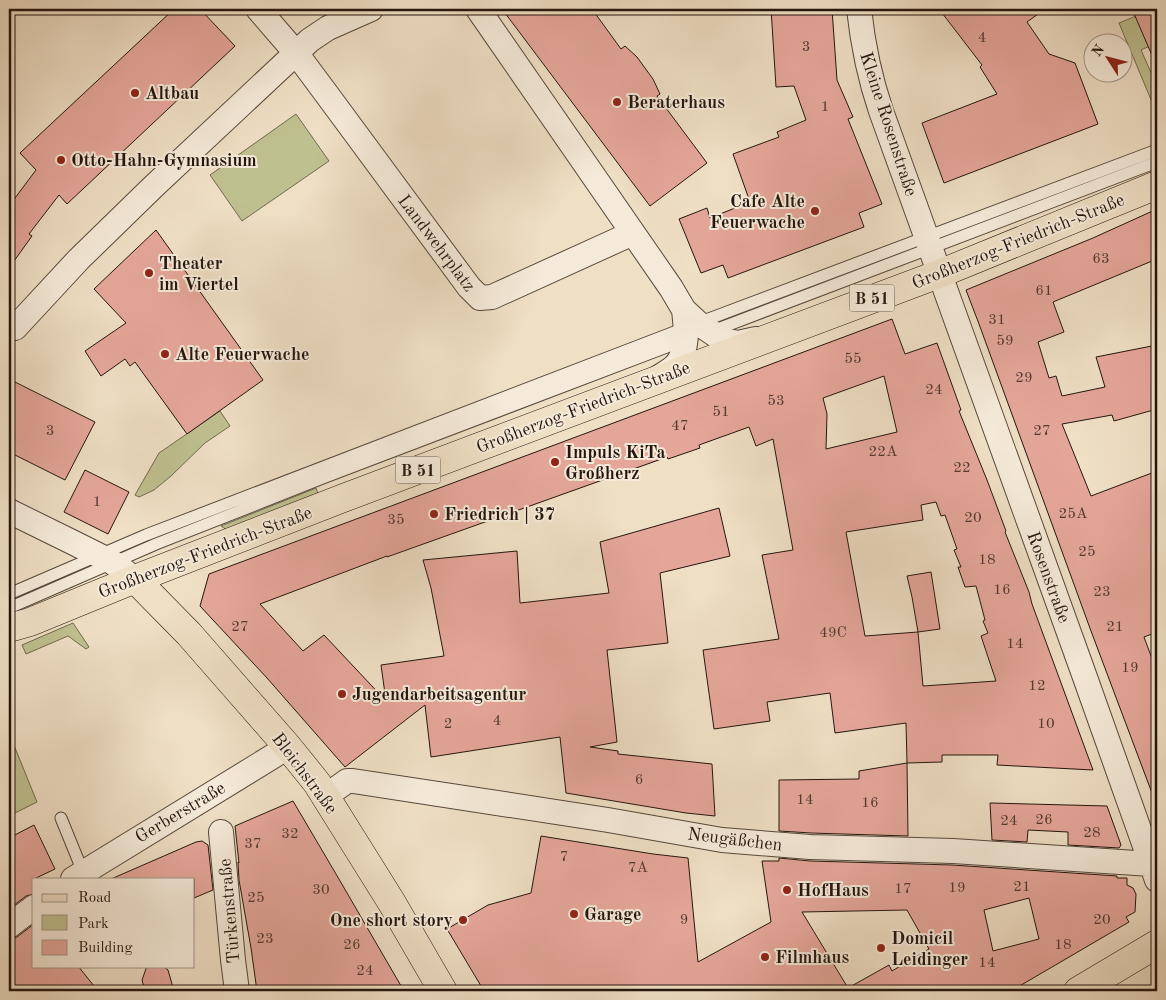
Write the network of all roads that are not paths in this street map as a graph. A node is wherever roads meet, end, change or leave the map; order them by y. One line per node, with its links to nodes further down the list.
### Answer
1 (258, 9): 5 (street)
2 (371, 9): 5 (street)
3 (478, 9): 9 (street)
4 (859, 9): 10 (street, Kleine Rosenstraße)
5 (296, 54): 9 (street, Landwehrplatz); 11 (street)
6 (1157, 150): 10 (lane)
7 (1157, 162): 10 (lane)
8 (1157, 185): 10 (main road, Großherzog-Friedrich-Straße)
9 (634, 233): 12 (street)
10 (932, 251): 12 (lane); 13 (main road, Großherzog-Friedrich-Straße / B 51); 25 (street, Rosenstraße)
11 (12, 327)
12 (694, 329): 13 (street); 14 (street); 16 (lane)
13 (769, 337): 14 (main road, Großherzog-Friedrich-Straße / B 51)
14 (652, 382): 17 (main road, Großherzog-Friedrich-Straße / B 51)
15 (9, 511): 16 (street)
16 (105, 559): 17 (street); 18 (lane); 19 (lane)
17 (135, 578): 20 (main road, Großherzog-Friedrich-Straße / B 51); 21 (main road, Bleichstraße)
18 (9, 594)
19 (9, 608)
20 (9, 628)
21 (288, 747): 22 (main road, Bleichstraße); 26 (street, Gerberstraße)
22 (326, 796): 25 (street, Neugäßchen); 31 (main road, Bleichstraße)
23 (61, 818): 26 (lane)
24 (221, 832): 30 (street, Türkenstraße)
25 (1154, 872)
26 (78, 876)
27 (32, 909): 28 (street)
28 (9, 926)
29 (1157, 944): 32 (main road)
30 (237, 991)
31 (443, 991)
32 (1078, 991)

